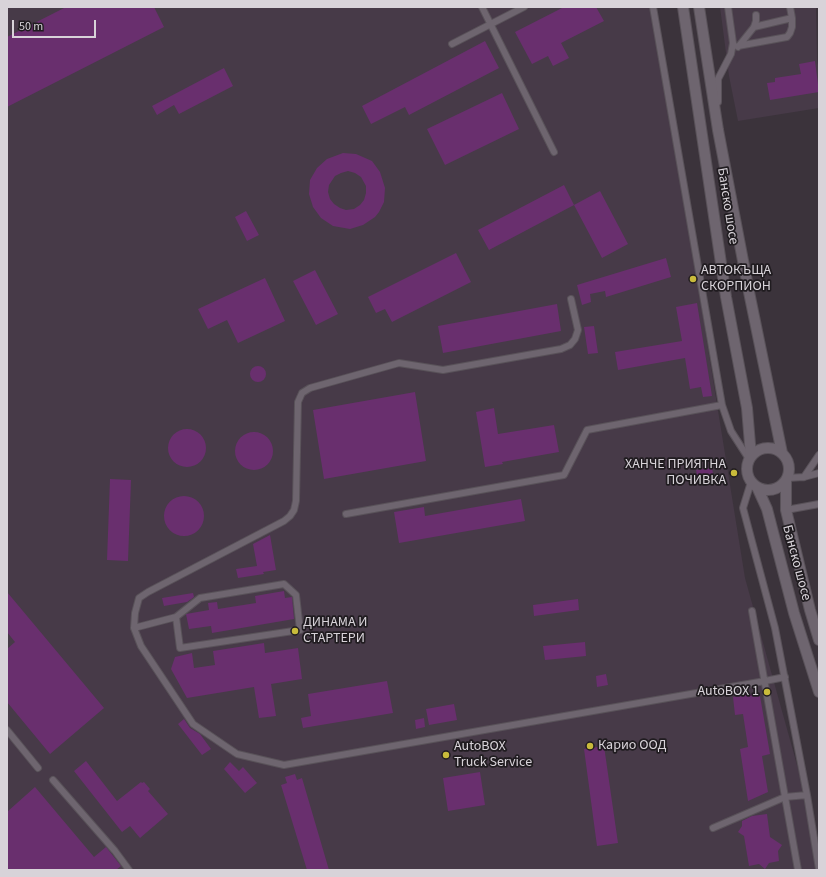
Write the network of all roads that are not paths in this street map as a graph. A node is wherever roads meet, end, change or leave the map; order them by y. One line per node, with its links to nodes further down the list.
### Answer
1 (482, 7): 10 (lane)
2 (524, 7): 10 (lane)
3 (653, 7): 18 (lane)
4 (683, 7): 21 (main road, Банско шосе)
5 (699, 7): 15 (main road, Банско шосе)
6 (728, 7): 14 (lane)
7 (790, 7): 9 (lane)
8 (756, 15): 11 (lane)
9 (792, 18): 11 (lane); 13 (lane)
10 (490, 24): 12 (lane); 16 (lane)
11 (754, 27): 13 (lane)
12 (452, 44)
13 (738, 46): 14 (lane)
14 (731, 54): 15 (lane)
15 (718, 130): 19 (main road, Банско шосе)
16 (554, 152)
17 (571, 299): 31 (lane)
18 (722, 405): 21 (lane); 28 (lane)
19 (782, 453): 21 (main road); 24 (main road)
20 (819, 455): 23 (lane)
21 (750, 458): 25 (main road)
22 (819, 473): 23 (lane)
23 (804, 477): 24 (lane)
24 (787, 479): 25 (main road); 27 (main road, Банско шосе)
25 (754, 484): 33 (lane); 35 (main road, Банско шосе)
26 (819, 504): 27 (lane)
27 (786, 510): 32 (main road, Банско шосе)
28 (346, 514)
29 (752, 611): 34 (lane)
30 (176, 618): 30 (lane); 31 (lane)
31 (134, 628): 34 (lane)
32 (819, 640)
33 (785, 676): 34 (lane); 39 (lane)
34 (765, 681): 40 (lane)
35 (819, 692)
36 (7, 730): 37 (lane)
37 (38, 768)
38 (53, 780): 43 (lane)
39 (807, 795): 40 (lane); 42 (lane)
40 (785, 797): 41 (lane); 44 (lane)
41 (713, 828)
42 (819, 869)
43 (129, 870)
44 (798, 870)

